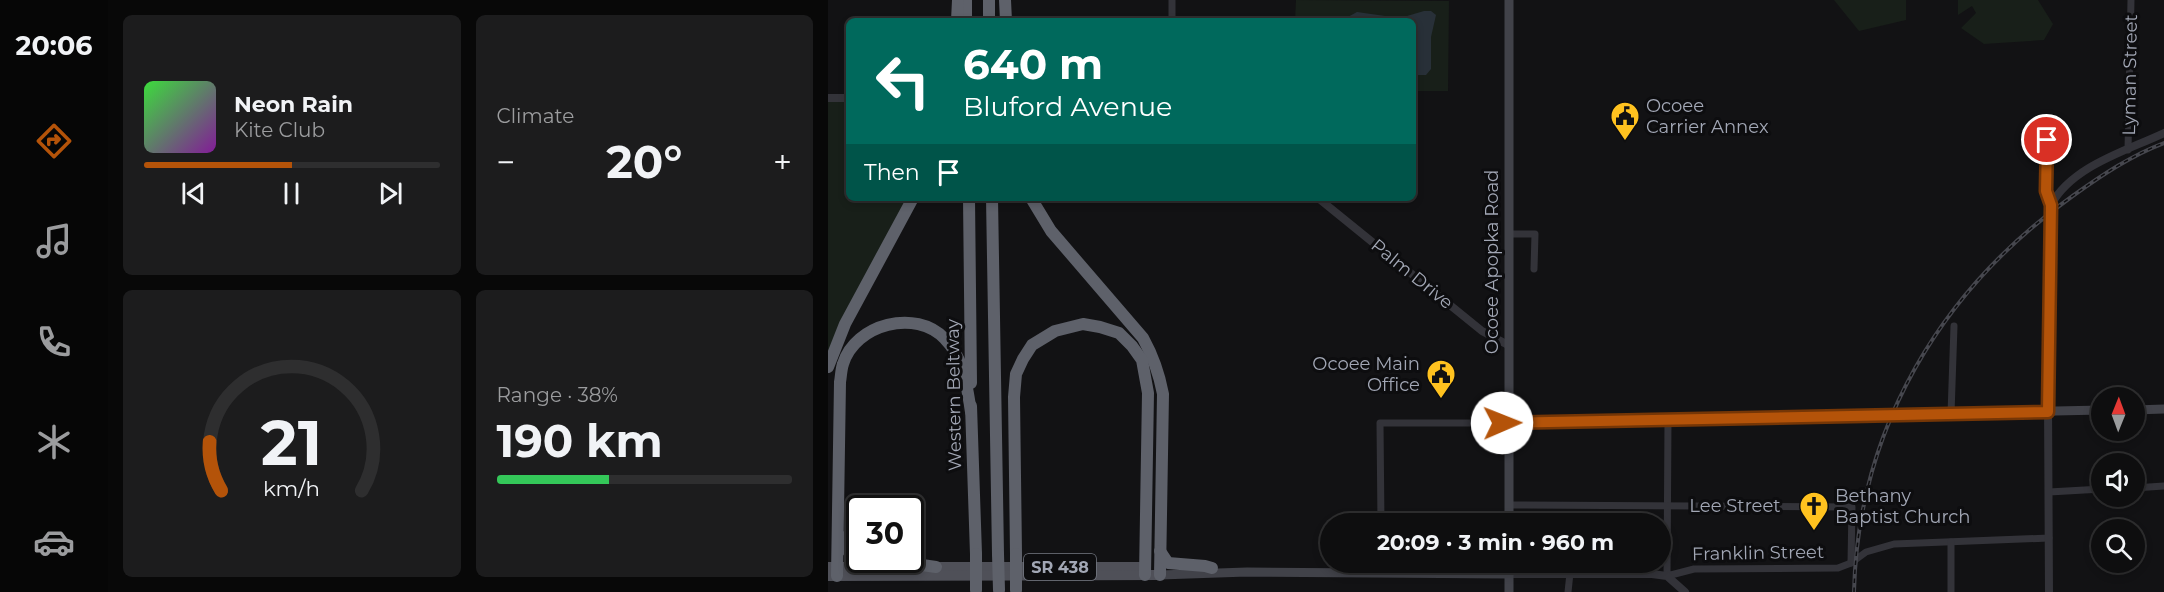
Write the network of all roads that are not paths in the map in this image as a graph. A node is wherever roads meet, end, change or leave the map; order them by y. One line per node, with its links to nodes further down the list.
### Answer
1 (958, 0): 8 (highway)
2 (966, 0): 9 (highway)
3 (989, 0): 10 (highway)
4 (1005, 0): 11 (highway)
5 (1172, 0): 12 (street)
6 (1509, 0): 24 (main road, Ocoee Apopka Road)
7 (2132, 0): 17 (street, Lyman Street)
8 (957, 18)
9 (966, 18)
10 (989, 18)
11 (1006, 18)
12 (1172, 18)
13 (828, 98): 14 (street)
14 (846, 98)
15 (2164, 133): 17 (street)
16 (2047, 140): 23 (street)
17 (2128, 150): 23 (street)
18 (911, 201): 28 (highway)
19 (969, 201): 32 (highway, Western Beltway)
20 (992, 201): 65 (highway, bridge)
21 (1033, 201): 49 (highway)
22 (1322, 201): 27 (street, Palm Drive)
23 (2051, 205): 33 (street)
24 (1509, 234): 25 (street); 27 (main road, Ocoee Apopka Road)
25 (1534, 269)
26 (1954, 326): 34 (street)
27 (1508, 345): 36 (main road, Ocoee Apopka Road)
28 (828, 367)
29 (2091, 410): 33 (main road)
30 (2145, 410): 31 (main road)
31 (2164, 410)
32 (971, 412): 45 (highway); 64 (highway, Western Beltway, bridge)
33 (2048, 412): 34 (main road); 40 (street)
34 (1951, 414): 35 (main road)
35 (1668, 420): 36 (main road); 42 (street)
36 (1509, 423): 41 (main road, Ocoee Apopka Road); 43 (street)
37 (2164, 486): 38 (street)
38 (2145, 487)
39 (2091, 490): 40 (street)
40 (2049, 492): 46 (street)
41 (1509, 506): 42 (street, Lee Street); 44 (main road, Ocoee Apopka Road)
42 (1667, 506): 50 (street, Lee Street); 63 (street)
43 (1381, 513)
44 (1509, 513)
45 (837, 524): 48 (highway); 55 (highway)
46 (2049, 538): 47 (street, Franklin Street); 71 (street)
47 (1952, 542): 50 (street, Franklin Street); 70 (street)
48 (846, 548)
49 (1160, 549): 53 (highway); 57 (highway)
50 (1851, 563): 63 (street, Franklin Street)
51 (924, 565): 52 (highway)
52 (936, 567): 55 (main road, Franklin Street); 58 (main road, Franklin Street)
53 (1212, 568): 57 (main road, Franklin Street / SR 438); 59 (main road, Franklin Street / SR 438)
54 (1320, 570): 59 (main road, Franklin Street / SR 438)
55 (833, 571): 58 (main road, Franklin Street)
56 (1145, 571): 57 (main road, Franklin Street / SR 438); 58 (main road, Franklin Street / SR 438); 66 (highway, bridge)
57 (1160, 571): 59 (main road, Franklin Street / SR 438)
58 (975, 572)
59 (1248, 572)
60 (1488, 573): 62 (main road, Franklin Street / SR 438)
61 (1570, 573): 62 (street, Franklin Street); 63 (street, Franklin Street); 68 (street)
62 (1509, 574): 67 (main road)
63 (1667, 576): 69 (street)
64 (976, 591)
65 (999, 591)
66 (1016, 591)
67 (1509, 592)
68 (1568, 592)
69 (1685, 592)
70 (1951, 592)
71 (2049, 592)

